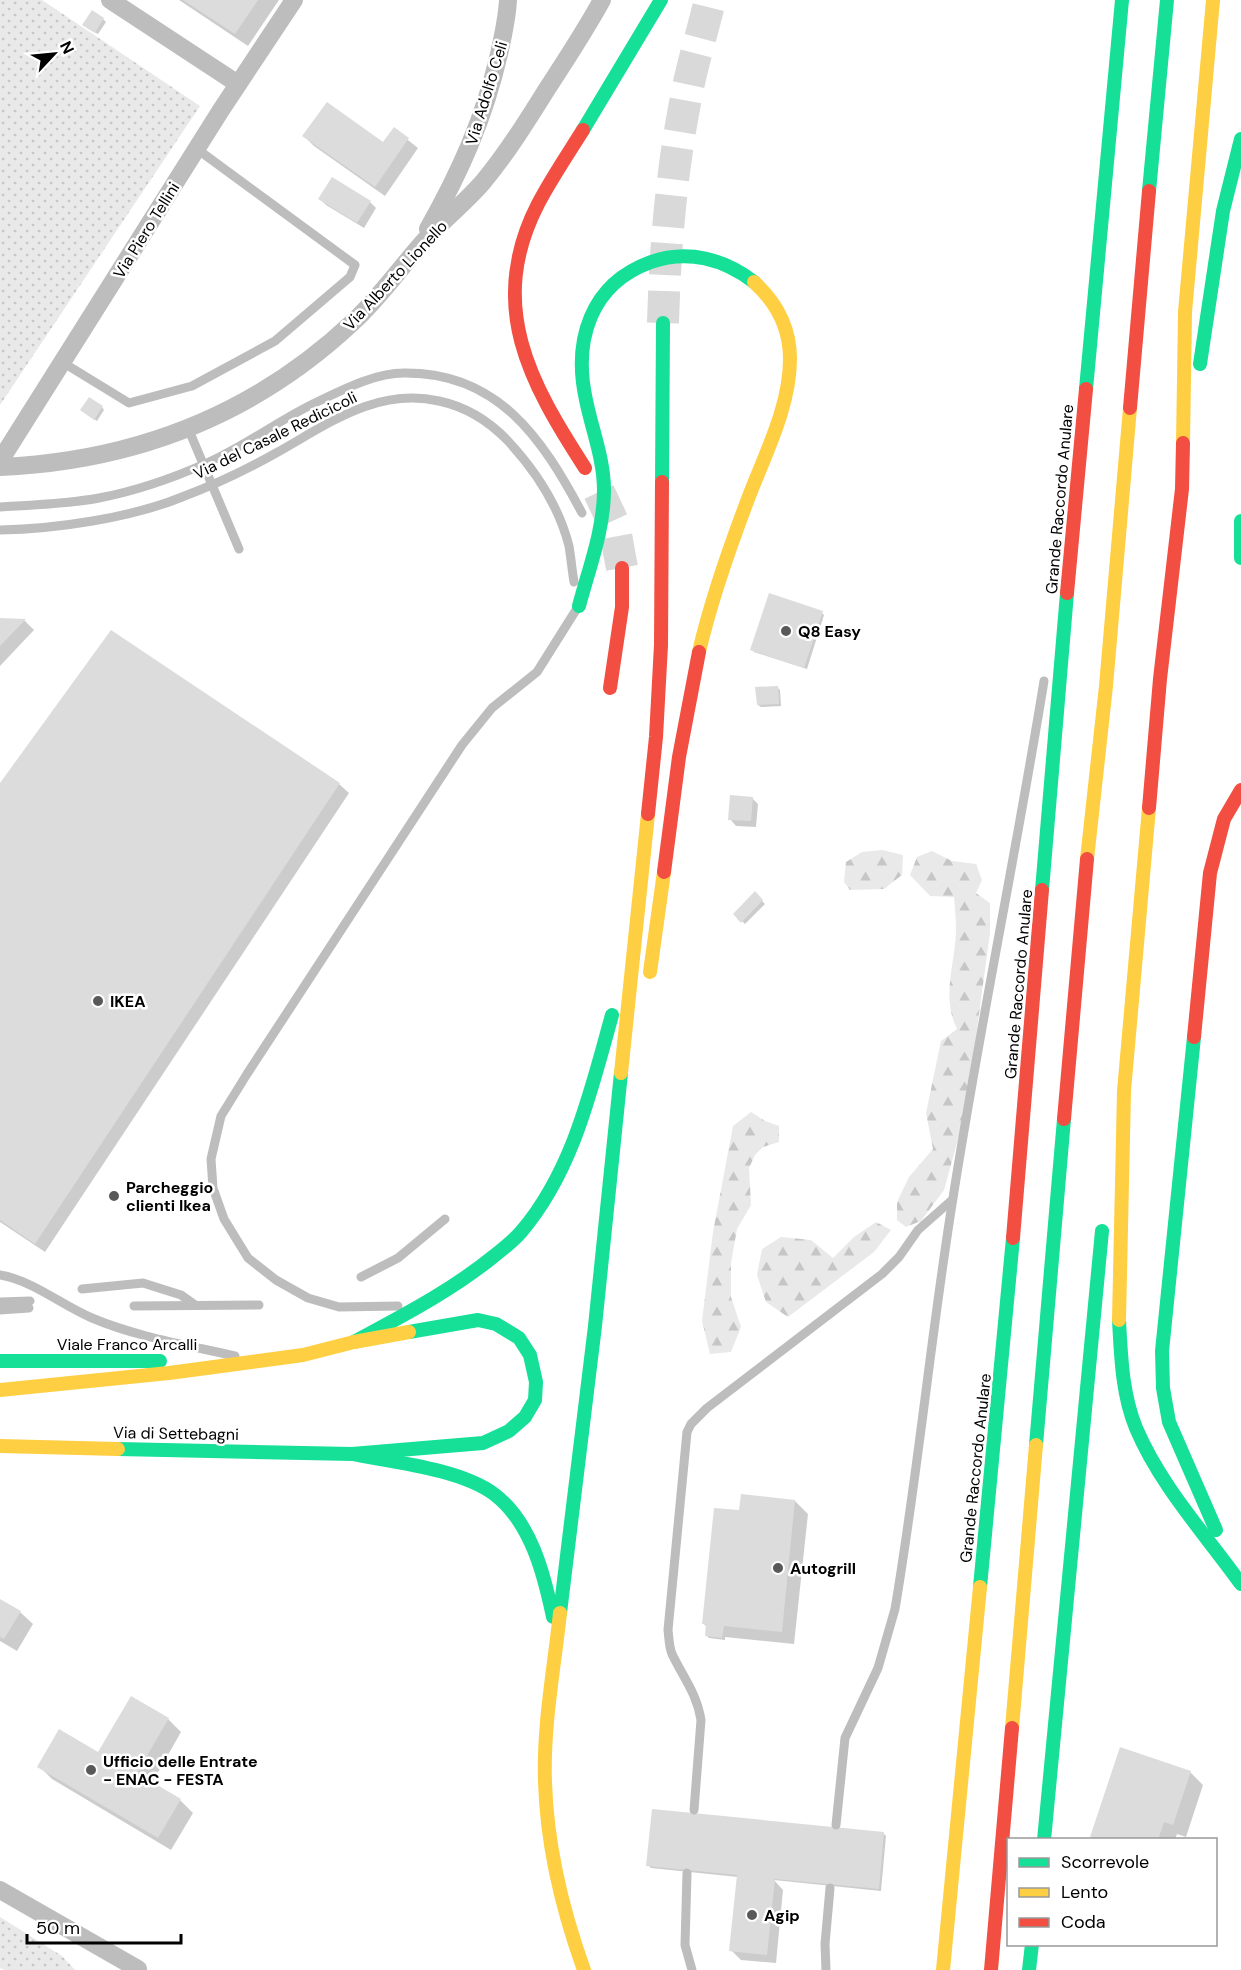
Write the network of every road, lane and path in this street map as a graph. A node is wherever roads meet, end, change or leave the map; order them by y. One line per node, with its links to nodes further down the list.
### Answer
1 (110, 0): 9 (street)
2 (294, 0): 9 (street, Via Piero Tellini)
3 (508, 0): 12 (street, Via Adolfo Celi)
4 (602, 0): 12 (street, Via Alberto Lionello)
5 (661, 0): 19 (main road)
6 (1122, 0): 17 (main road, Grande Raccordo Anulare)
7 (1167, 0): 72 (main road)
8 (1213, 0): 20 (main road)
9 (238, 84): 11 (street, Via Piero Tellini)
10 (1241, 139): 20 (main road)
11 (197, 150): 14 (street, Via Piero Tellini); 14 (lane)
12 (419, 246): 15 (street, Via Alberto Lionello)
13 (663, 323): 33 (main road)
14 (62, 362): 16 (street, Via Piero Tellini)
15 (188, 428): 18 (street, Via Alberto Lionello); 25 (lane)
16 (0, 461)
17 (1079, 466): 29 (lane); 71 (main road, Grande Raccordo Anulare)
18 (0, 467)
19 (585, 468)
20 (1182, 489): 36 (main road)
21 (0, 507): 22 (lane)
22 (582, 513)
23 (1241, 521): 26 (main road)
24 (0, 530): 28 (lane, Via del Casale Redicicoli)
25 (239, 549)
26 (1241, 558)
27 (622, 568): 31 (main road)
28 (579, 606): 34 (main road); 48 (lane)
29 (1056, 608)
30 (1046, 667): 38 (lane)
31 (610, 688)
32 (1241, 790): 57 (main road)
33 (633, 942): 48 (main road); 50 (main road)
34 (647, 990)
35 (637, 1048): 50 (main road)
36 (1124, 1091): 37 (main road); 57 (main road)
37 (1109, 1179)
38 (952, 1200): 60 (lane); 61 (lane)
39 (1104, 1213): 62 (main road)
40 (445, 1219): 42 (lane)
41 (0, 1275): 53 (lane)
42 (361, 1277)
43 (82, 1289): 45 (lane)
44 (0, 1302): 49 (lane)
45 (196, 1305): 46 (lane); 47 (lane)
46 (259, 1305)
47 (134, 1306)
48 (422, 1306): 51 (main road)
49 (0, 1310)
50 (595, 1326): 59 (main road)
51 (354, 1342): 53 (main road); 56 (main road)
52 (0, 1361): 53 (main road, Viale Franco Arcalli)
53 (255, 1361): 54 (main road)
54 (0, 1390)
55 (0, 1446): 56 (main road, Via di Settebagni)
56 (352, 1454): 59 (main road)
57 (1230, 1568): 58 (main road)
58 (1241, 1584)
59 (557, 1640): 68 (main road)
60 (694, 1810)
61 (836, 1825)
62 (1044, 1838)
63 (687, 1873): 69 (lane)
64 (830, 1888): 70 (lane)
65 (0, 1890): 67 (street)
66 (1032, 1946): 73 (main road)
67 (138, 1969)
68 (584, 1970)
69 (692, 1970)
70 (826, 1970)
71 (944, 1970)
72 (991, 1970)
73 (1029, 1970)

